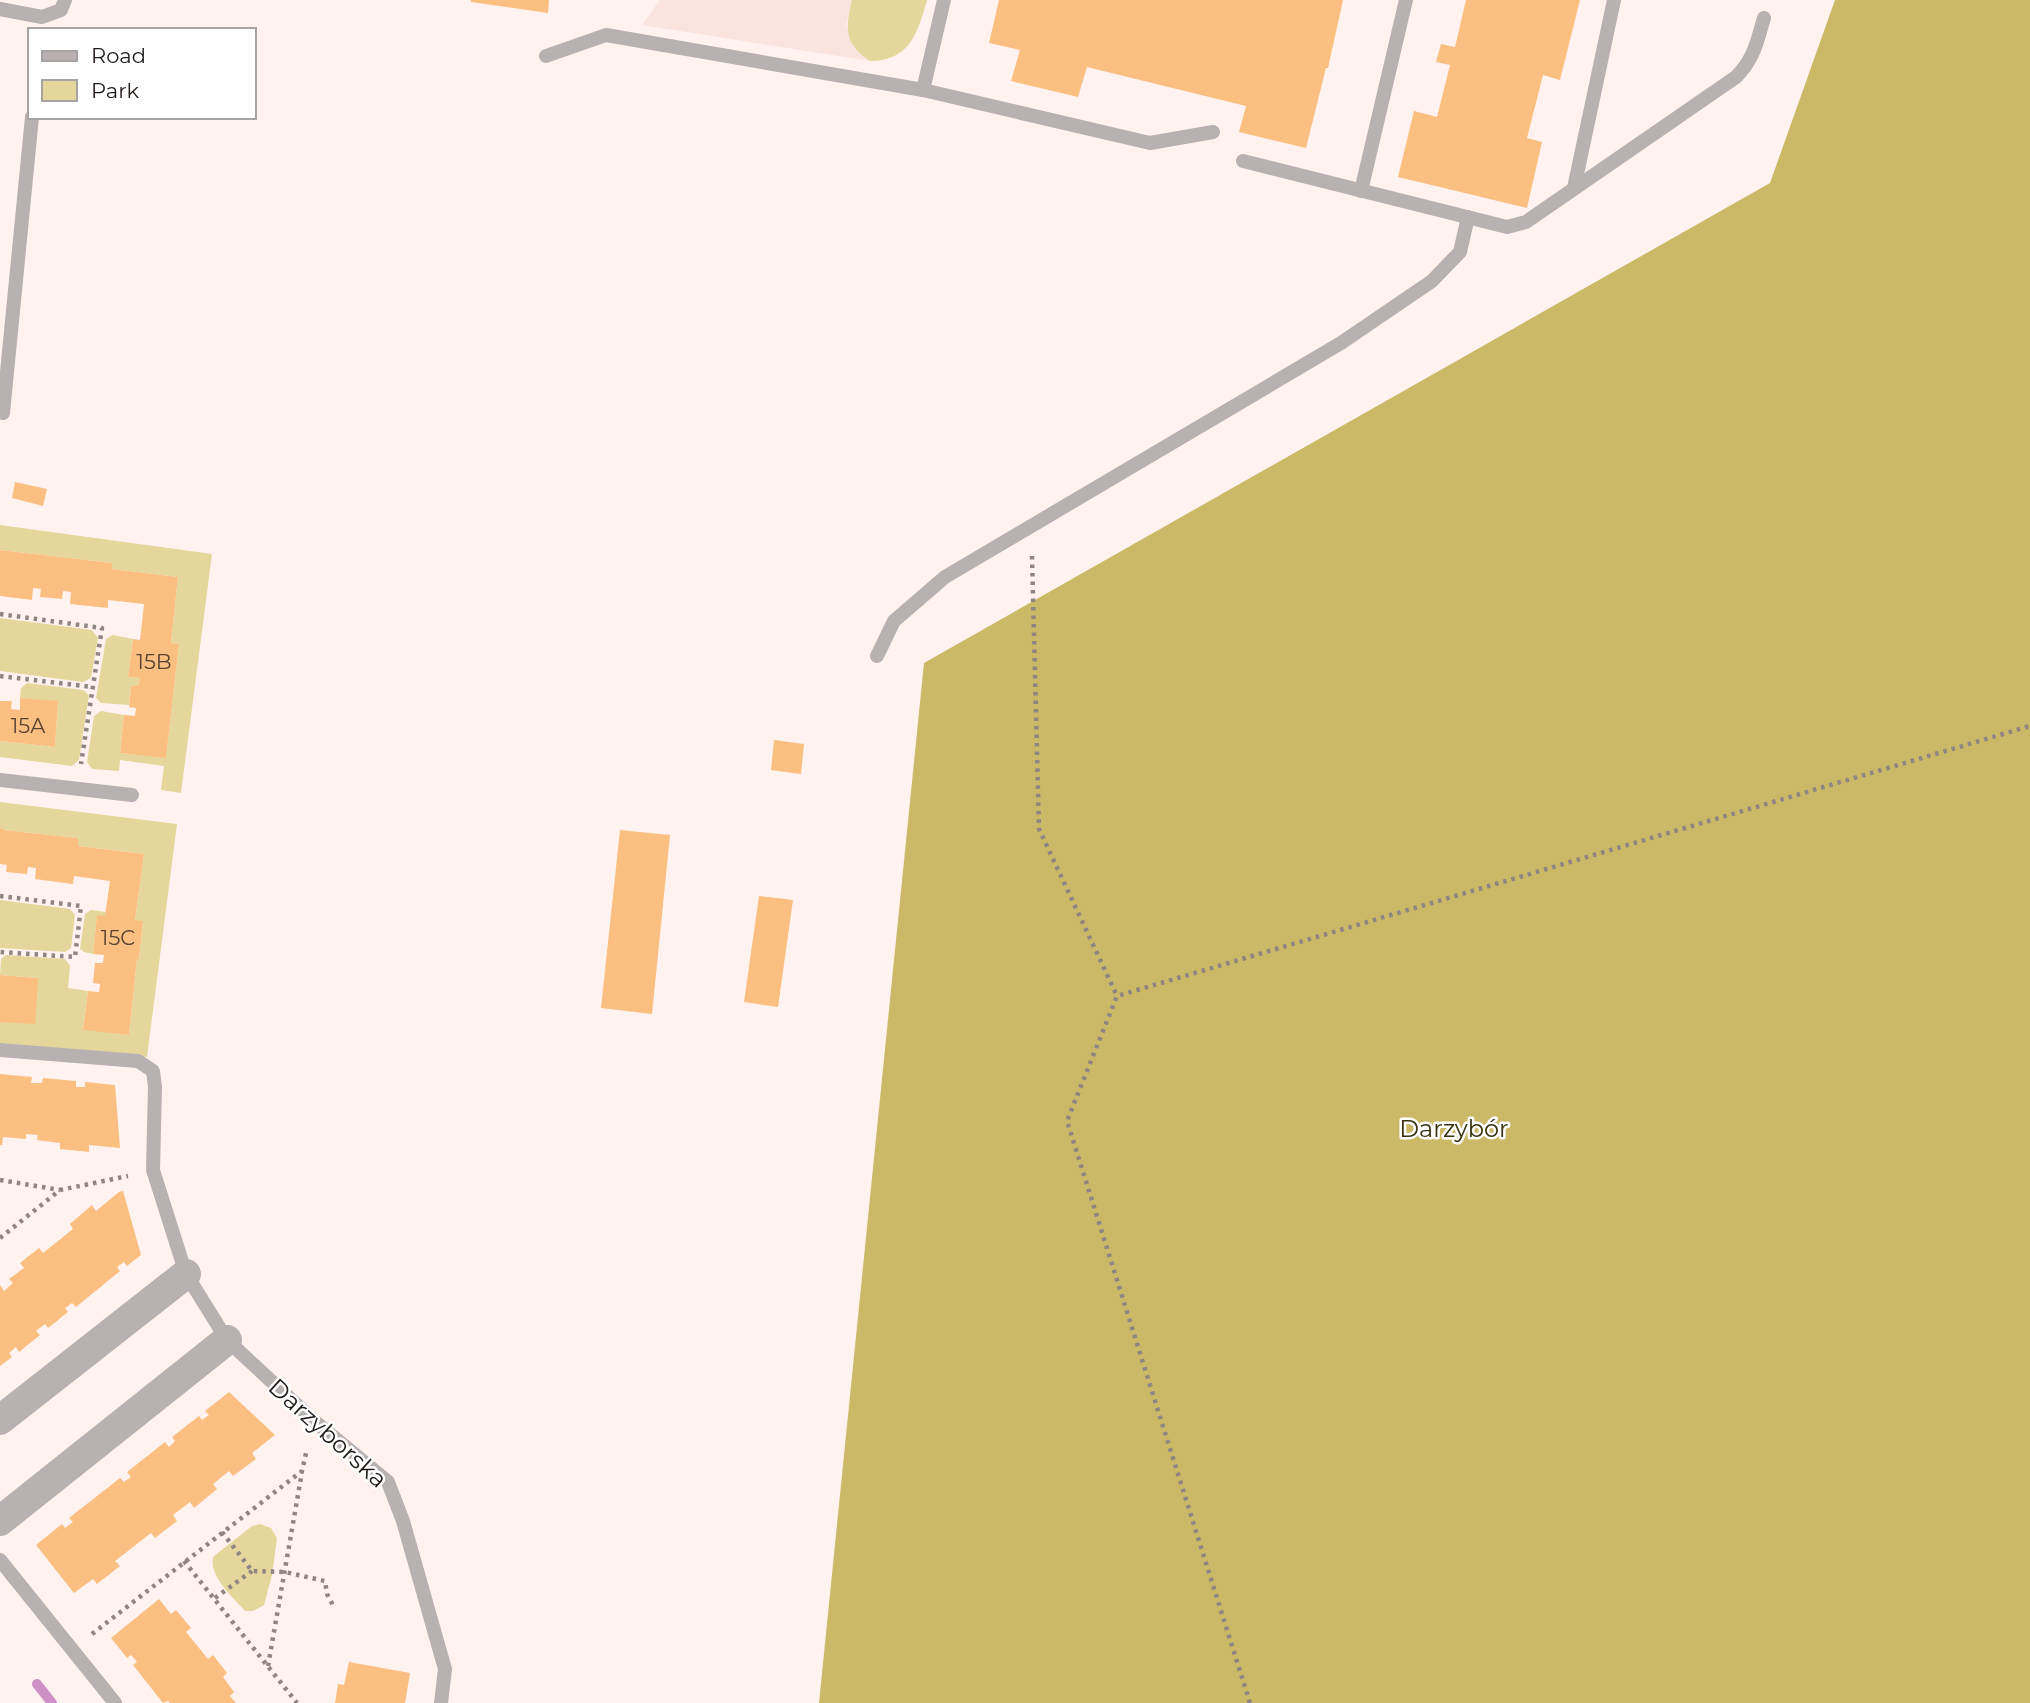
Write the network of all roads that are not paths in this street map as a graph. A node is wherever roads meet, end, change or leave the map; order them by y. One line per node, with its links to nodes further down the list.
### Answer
1 (65, 0): 7 (lane)
2 (944, 0): 9 (lane)
3 (1406, 0): 14 (lane)
4 (1614, 0): 13 (lane)
5 (0, 9): 7 (lane)
6 (1764, 18): 13 (lane)
7 (42, 23)
8 (546, 56): 9 (lane)
9 (923, 90): 11 (lane)
10 (32, 119): 16 (lane)
11 (1213, 132)
12 (1243, 161): 14 (lane)
13 (1574, 188): 15 (lane)
14 (1361, 191): 15 (lane)
15 (1468, 217): 17 (lane)
16 (3, 413)
17 (877, 656)
18 (0, 780): 19 (lane)
19 (132, 795)
20 (0, 1050): 21 (lane, Darzyborska)
21 (186, 1274): 22 (lane, Darzyborska); 23 (street)
22 (227, 1339): 24 (street); 27 (lane, Darzyborska)
23 (0, 1420)
24 (0, 1521)
25 (0, 1560): 26 (lane)
26 (115, 1703)
27 (441, 1703)

